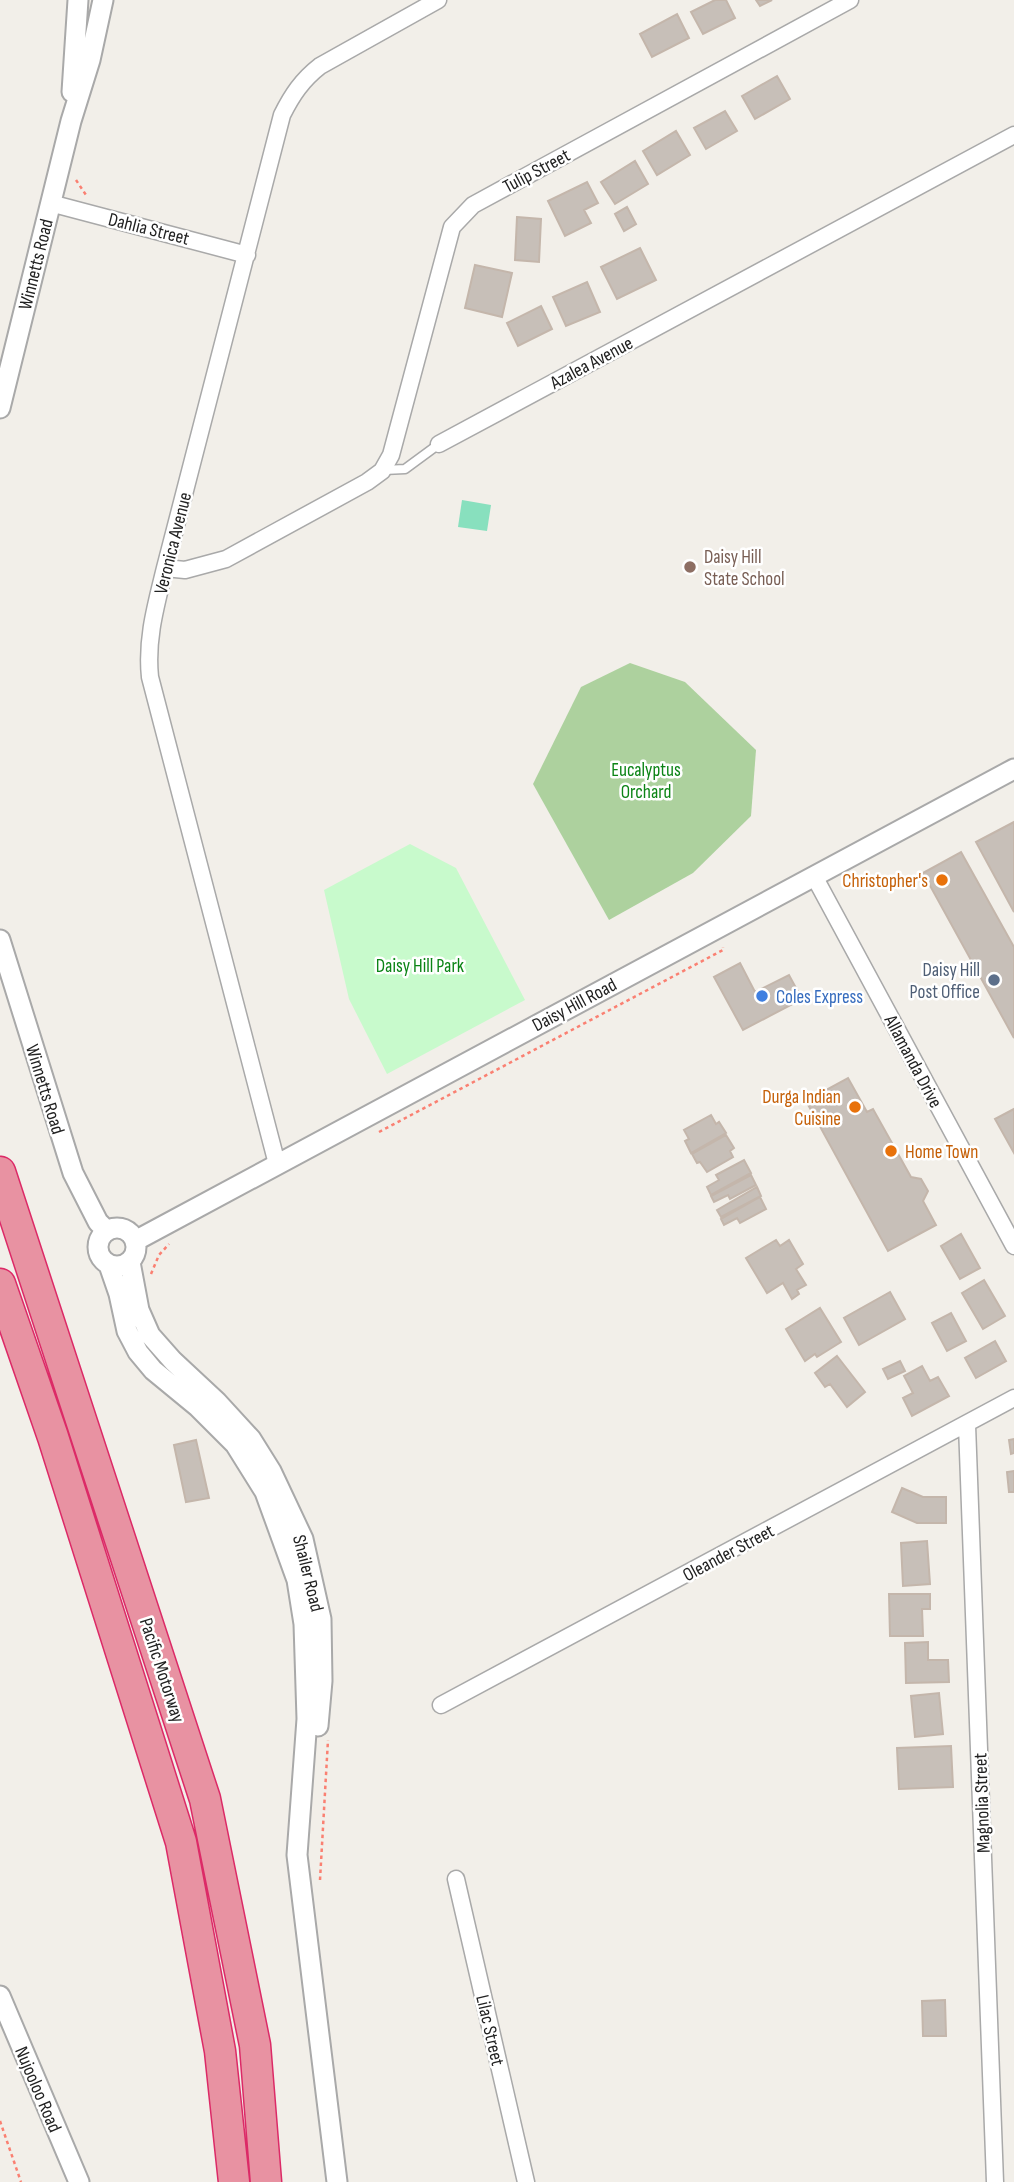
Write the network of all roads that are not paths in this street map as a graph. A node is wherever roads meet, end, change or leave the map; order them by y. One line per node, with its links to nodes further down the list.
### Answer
1 (78, 0): 5 (street, Winnetts Road)
2 (103, 0): 5 (street, Winnetts Road)
3 (438, 0): 8 (street, Veronica Avenue)
4 (850, 0): 11 (street, Tulip Street)
5 (71, 121): 7 (street, Winnetts Road)
6 (1014, 135): 10 (street, Azalea Avenue)
7 (50, 203): 8 (street, Dahlia Street); 9 (street, Winnetts Road)
8 (247, 255): 12 (street, Veronica Avenue)
9 (0, 408)
10 (439, 444): 11 (lane, Azalea Avenue)
11 (382, 471): 12 (street, Azalea Avenue)
12 (165, 568): 16 (street, Veronica Avenue)
13 (1014, 769): 14 (street, Daisy Hill Road)
14 (814, 876): 16 (street, Daisy Hill Road); 20 (street, Allamanda Drive)
15 (0, 940): 18 (street, Winnetts Road)
16 (277, 1164): 19 (street, Daisy Hill Road)
17 (0, 1172): 32 (highway, Pacific Motorway)
18 (107, 1231): 19 (street); 22 (street)
19 (135, 1241): 21 (street)
20 (1014, 1246)
21 (130, 1262): 22 (street); 28 (street, Shailer Road)
22 (109, 1265): 28 (street, Shailer Road)
23 (0, 1284): 31 (highway, Pacific Motorway)
24 (1014, 1398): 25 (street, Oleander Street)
25 (967, 1425): 26 (street, Oleander Street); 35 (street, Magnolia Street)
26 (441, 1705)
27 (456, 1879): 34 (street, Lilac Street)
28 (303, 1897): 33 (street, Shailer Road)
29 (0, 1996): 30 (street, Nujooloo Road)
30 (79, 2182)
31 (234, 2182)
32 (266, 2182)
33 (337, 2182)
34 (526, 2182)
35 (995, 2182)

